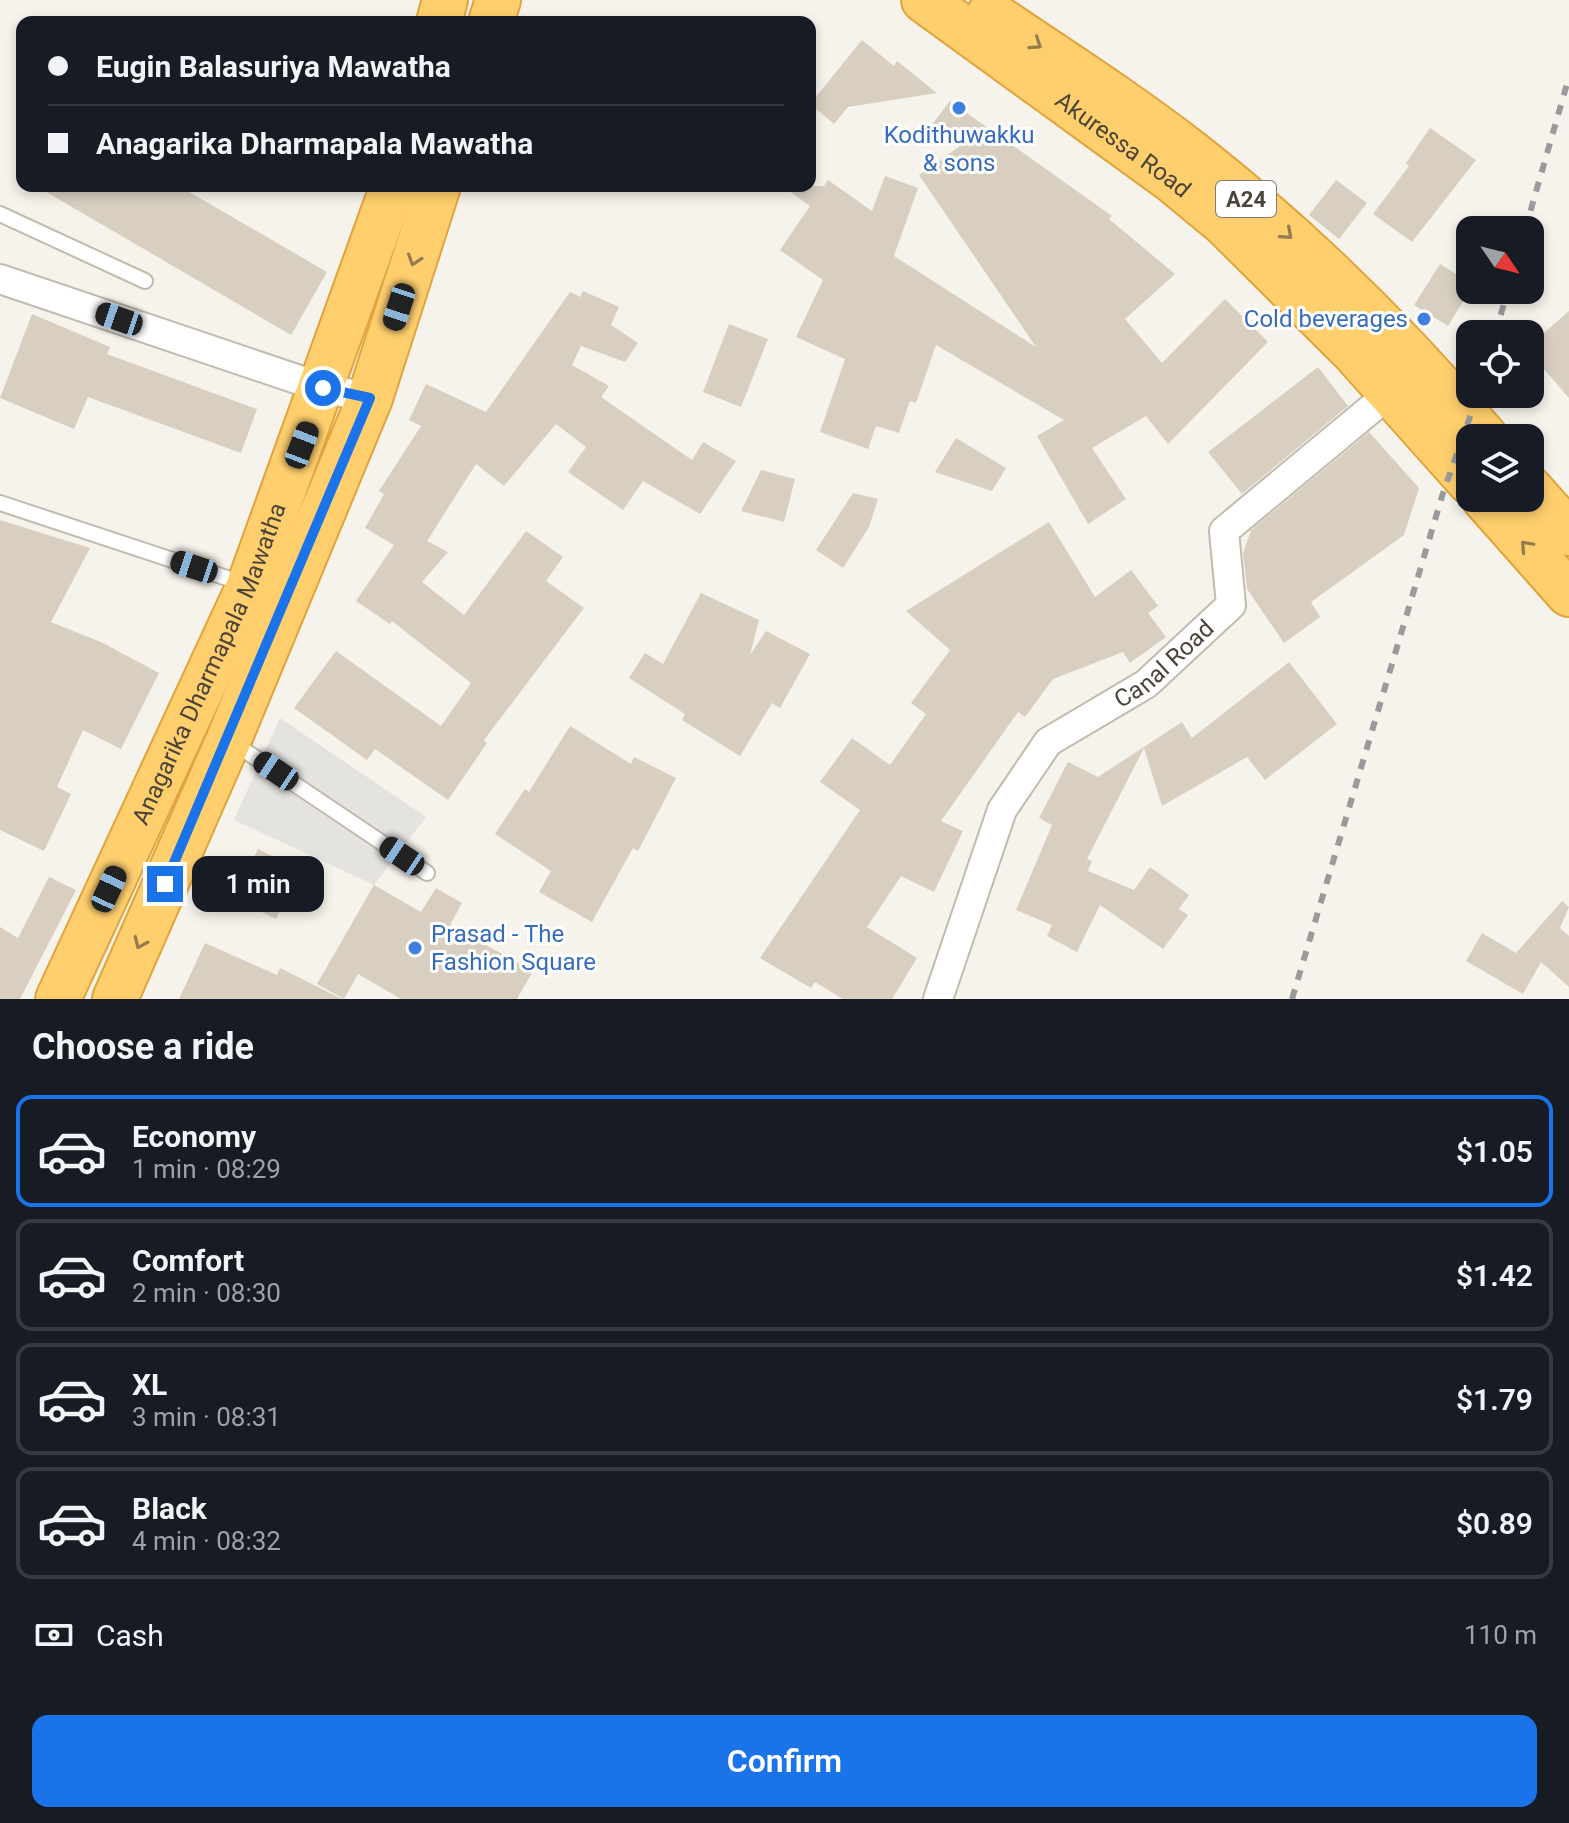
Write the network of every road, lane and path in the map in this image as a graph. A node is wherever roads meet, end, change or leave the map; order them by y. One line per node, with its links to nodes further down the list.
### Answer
1 (924, 0): 10 (highway, Akuressa Road / A24)
2 (971, 0): 8 (highway, Akuressa Road / A24, one-way to 8)
3 (391, 192): 9 (highway, Anagarika Dharmapala Mawatha)
4 (436, 192): 11 (highway, Anagarika Dharmapala Mawatha, one-way to 11)
5 (0, 214): 7 (lane)
6 (0, 279): 9 (street)
7 (145, 281)
8 (1422, 364): 10 (street, Canal Road); 12 (highway, Akuressa Road / A24)
9 (323, 388): 11 (street); 18 (highway, Anagarika Dharmapala Mawatha)
10 (1390, 395): 13 (highway, Akuressa Road / A24); 24 (street, Canal Road)
11 (370, 398): 20 (highway, Anagarika Dharmapala Mawatha)
12 (1474, 424)
13 (1456, 467)
14 (0, 503): 18 (lane)
15 (1544, 505): 17 (highway)
16 (1496, 512): 19 (highway, one-way to 16)
17 (1569, 533)
18 (249, 586): 22 (highway, Anagarika Dharmapala Mawatha)
19 (1569, 594)
20 (229, 739): 21 (lane); 23 (highway, Anagarika Dharmapala Mawatha, one-way to 23)
21 (427, 873)
22 (58, 999)
23 (115, 999)
24 (938, 999)

